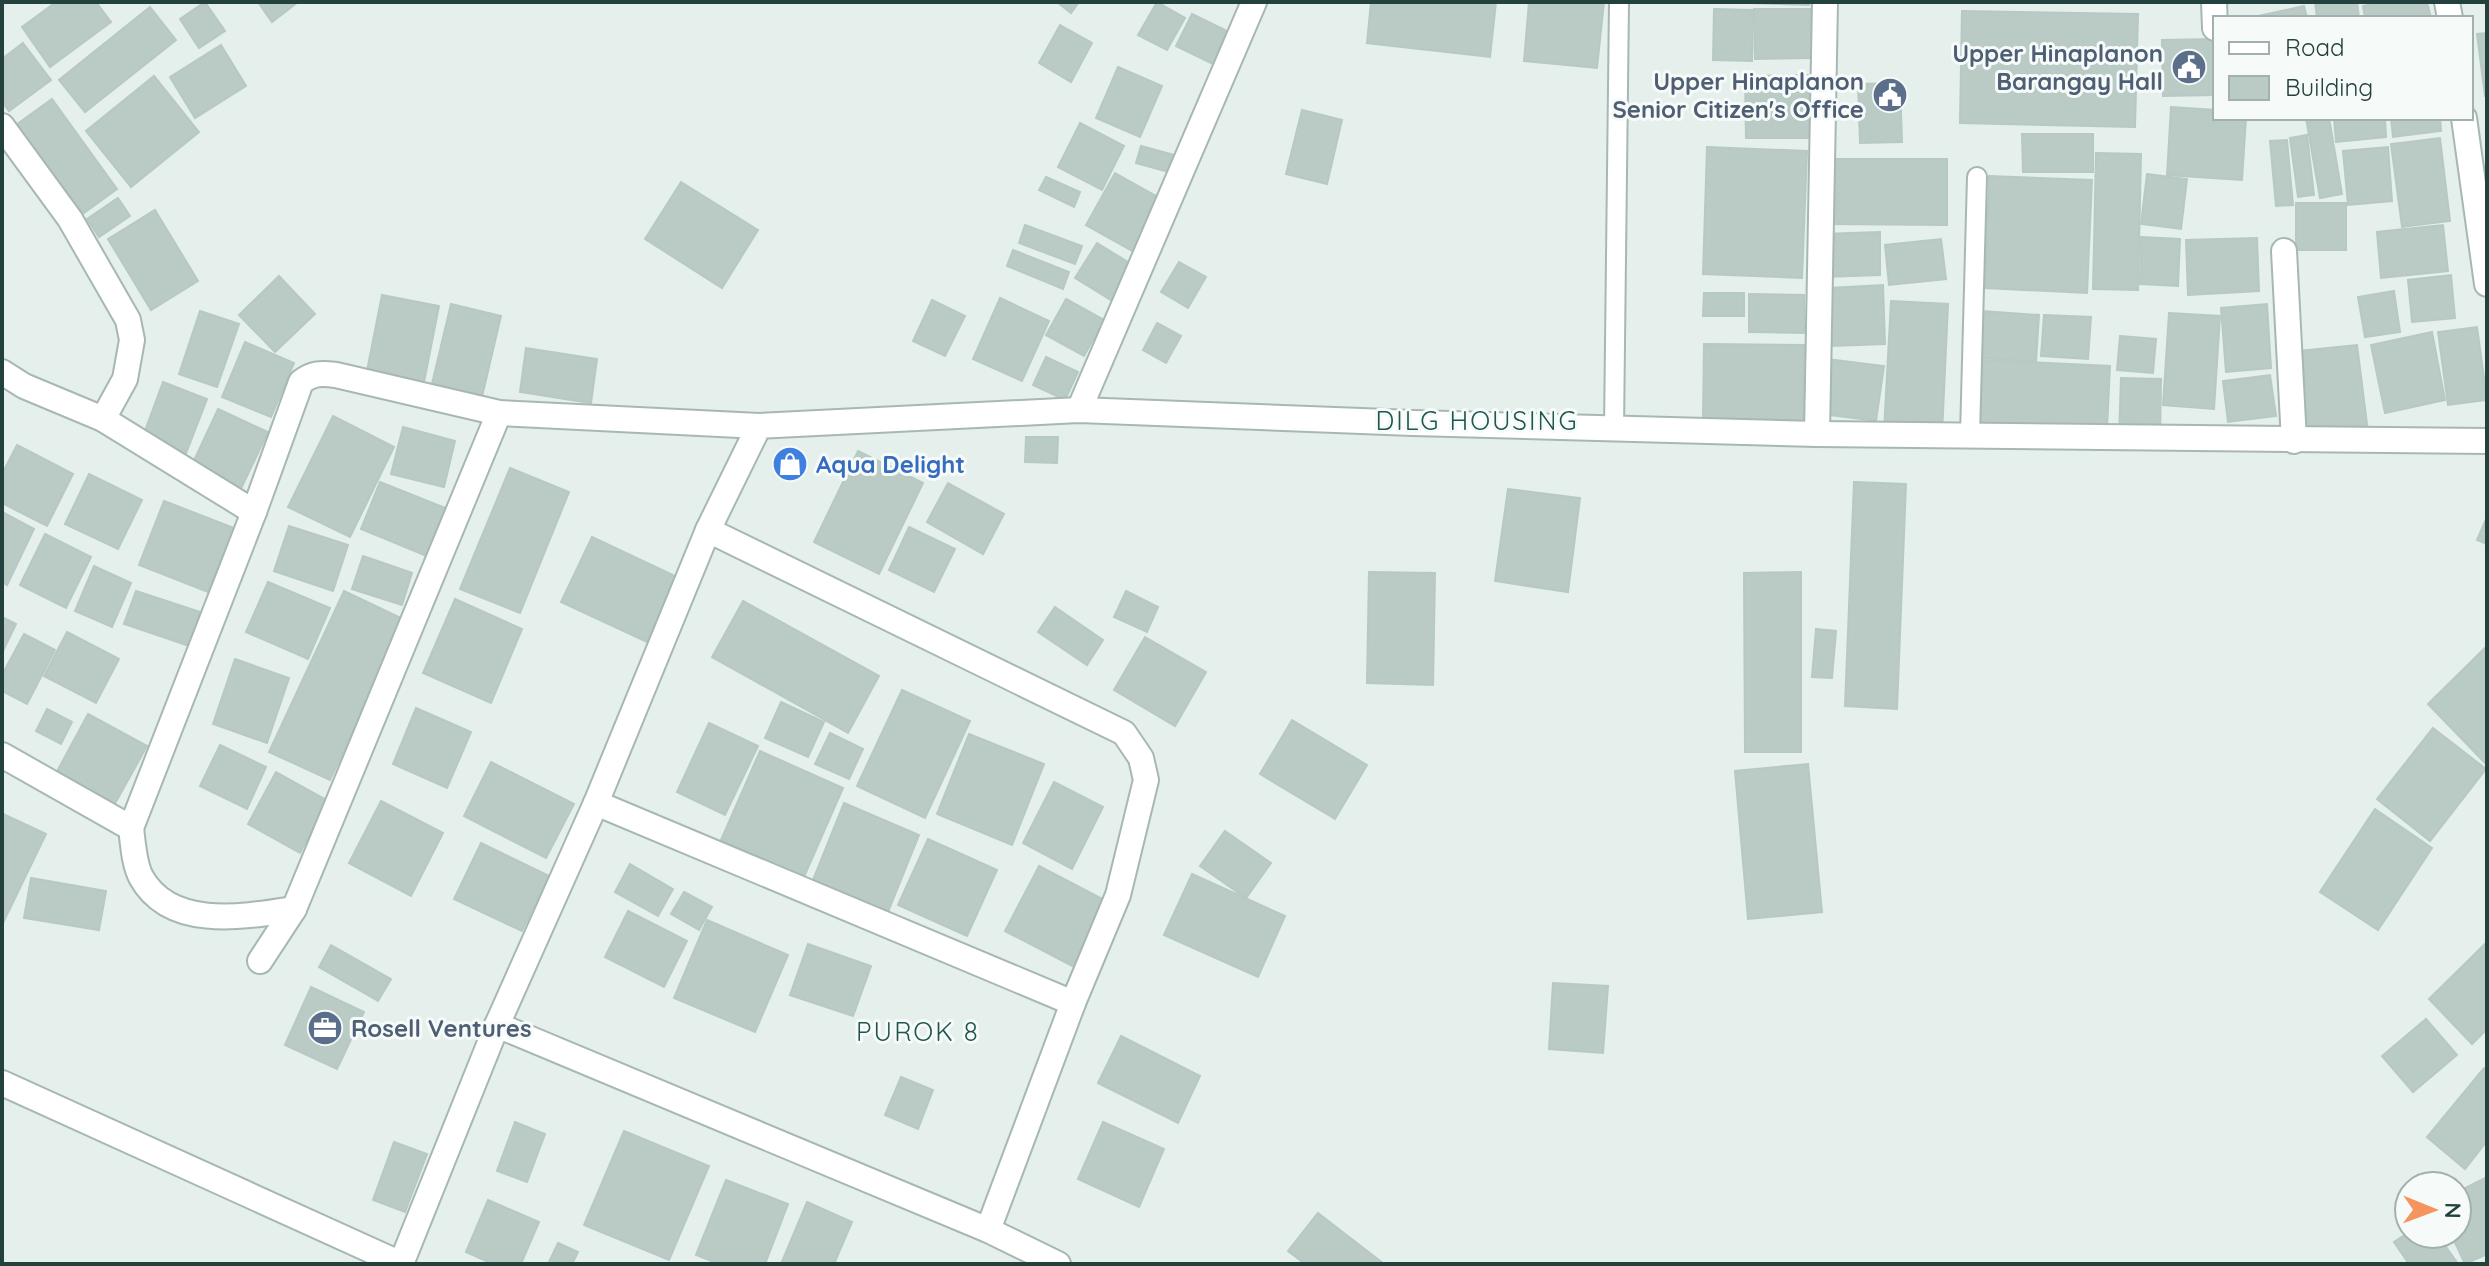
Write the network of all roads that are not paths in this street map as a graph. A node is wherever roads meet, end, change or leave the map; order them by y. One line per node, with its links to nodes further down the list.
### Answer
1 (1254, 2): 10 (street)
2 (1619, 2): 14 (lane)
3 (1825, 2): 15 (street)
4 (2464, 120): 8 (street)
5 (2, 126): 12 (street)
6 (1977, 177): 16 (lane)
7 (2284, 251): 17 (street)
8 (2487, 284)
9 (2, 372): 12 (street)
10 (1079, 410): 13 (street); 14 (street)
11 (499, 413): 13 (street); 19 (street); 24 (street)
12 (103, 419): 19 (street)
13 (759, 426): 20 (street)
14 (1614, 429): 15 (street)
15 (1817, 434): 16 (street)
16 (1970, 435): 17 (street)
17 (2294, 441): 18 (street)
18 (2487, 441)
19 (254, 512): 23 (street)
20 (708, 530): 22 (street); 26 (street)
21 (2, 755): 23 (street)
22 (596, 803): 26 (street); 27 (street)
23 (131, 828): 24 (street)
24 (294, 909): 25 (street)
25 (260, 961)
26 (1073, 1003): 29 (street)
27 (497, 1025): 29 (street); 30 (street)
28 (2, 1083): 30 (street)
29 (988, 1230): 31 (street)
30 (401, 1264)
31 (1058, 1264)

